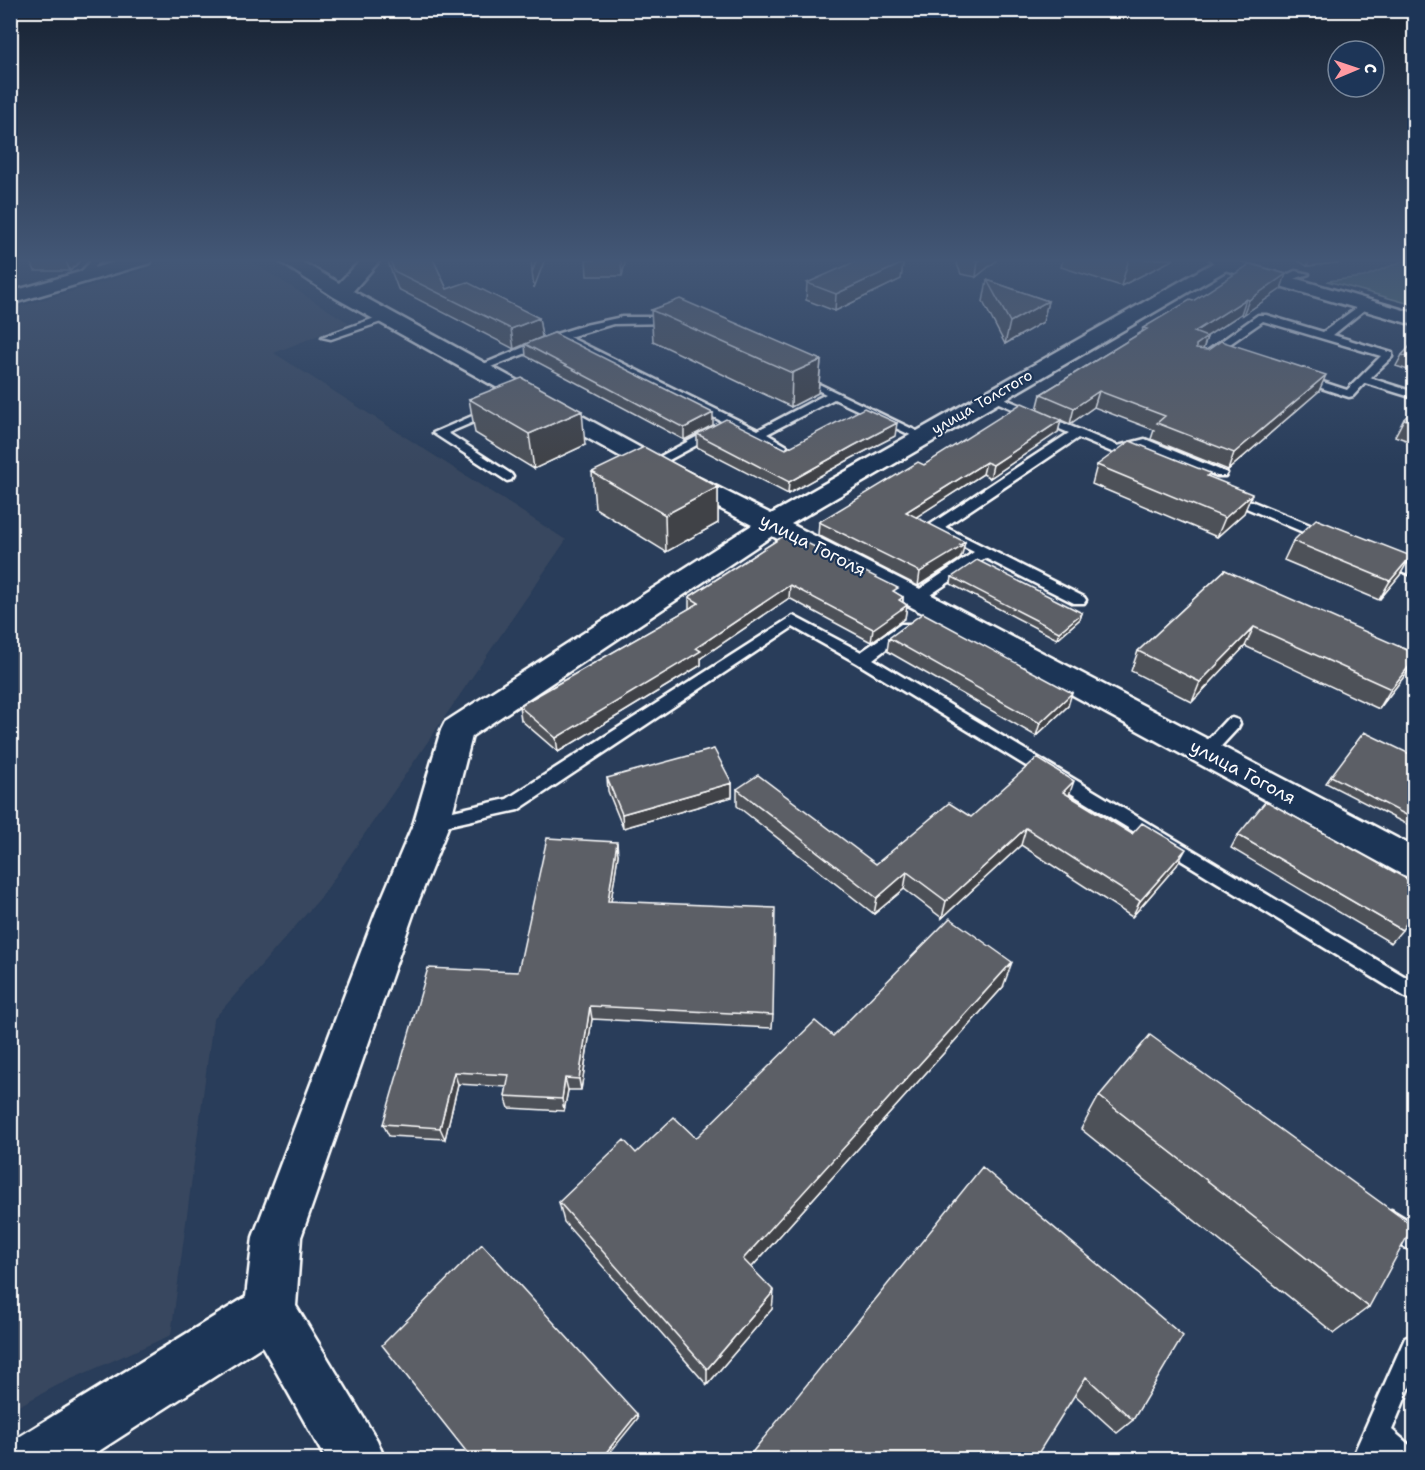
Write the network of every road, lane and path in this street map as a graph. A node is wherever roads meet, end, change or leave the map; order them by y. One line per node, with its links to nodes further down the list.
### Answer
1 (355, 328): 10 (lane)
2 (405, 328): 12 (street, улица Гоголя)
3 (590, 328): 8 (lane)
4 (1108, 328): 19 (street, улица Толстого)
5 (1249, 328): 11 (lane)
6 (1297, 328): 9 (lane)
7 (1336, 328): 9 (lane)
8 (560, 336): 12 (lane); 20 (lane)
9 (1325, 336): 15 (lane)
10 (327, 337)
11 (1197, 362)
12 (479, 368): 18 (street, улица Гоголя)
13 (792, 374): 16 (lane)
14 (1293, 375): 15 (lane)
15 (1363, 379): 17 (lane)
16 (835, 394): 22 (lane); 23 (lane)
17 (1414, 395)
18 (529, 396): 27 (street, улица Гоголя); 29 (lane)
19 (991, 396): 21 (lane); 23 (street, улица Толстого)
20 (732, 422): 22 (lane); 27 (lane)
21 (1077, 433): 25 (lane); 33 (lane)
22 (758, 435): 24 (lane)
23 (921, 436): 31 (street, улица Толстого)
24 (781, 446)
25 (1115, 450): 26 (lane); 28 (lane)
26 (1148, 463)
27 (652, 464): 31 (street, улица Гоголя)
28 (1221, 472)
29 (507, 477)
30 (1214, 490): 32 (lane)
31 (772, 524): 36 (street, улица Гоголя); 41 (street, улица Толстого)
32 (1335, 540)
33 (984, 552): 36 (lane); 37 (lane)
34 (1376, 556): 35 (lane)
35 (1414, 572)
36 (916, 598): 38 (lane); 40 (street, улица Гоголя)
37 (1080, 600)
38 (862, 659): 41 (lane); 43 (lane)
39 (1232, 724): 40 (lane)
40 (1206, 752): 42 (street, улица Гоголя)
41 (432, 822): 46 (street, улица Толстого)
42 (1414, 864)
43 (1414, 992)
44 (1376, 1212): 45 (lane)
45 (1414, 1239)
46 (270, 1311): 49 (street); 50 (street)
47 (1414, 1347): 48 (lane)
48 (1370, 1447): 51 (lane)
49 (34, 1460)
50 (357, 1460)
51 (1406, 1460)

